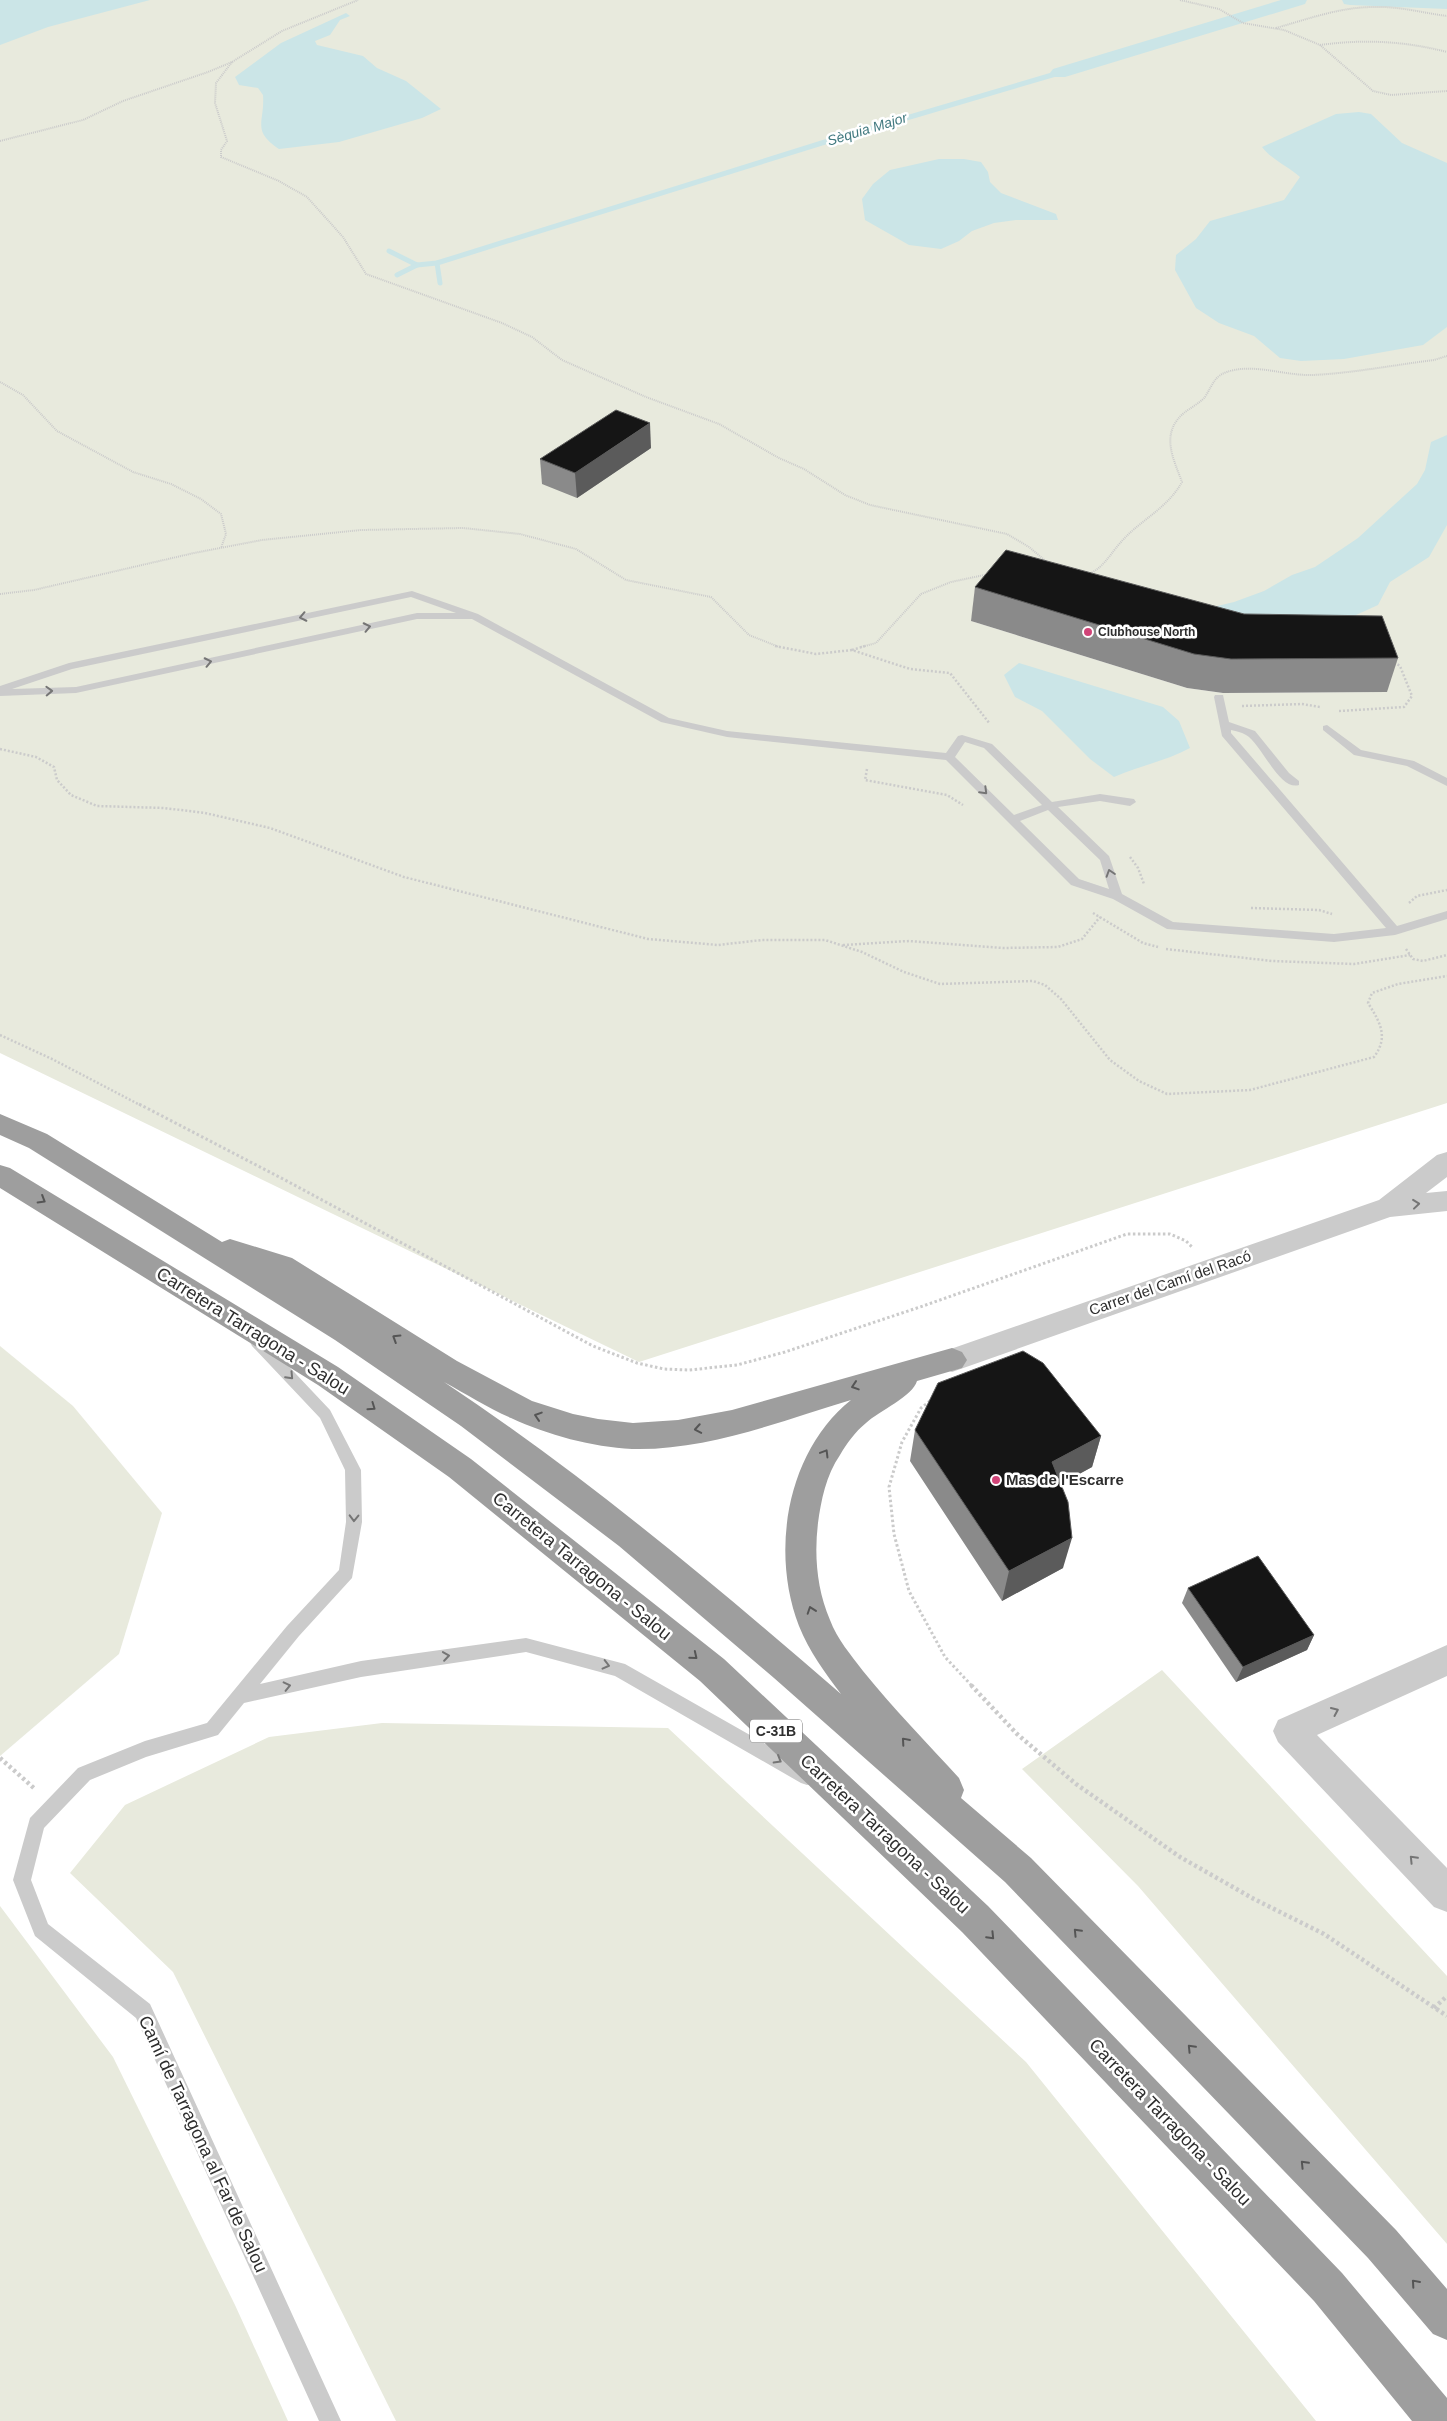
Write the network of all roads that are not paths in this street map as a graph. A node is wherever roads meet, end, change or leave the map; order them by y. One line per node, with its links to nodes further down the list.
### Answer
1 (412, 594): 2 (lane); 3 (lane); 4 (lane, one-way to 4)
2 (417, 616): 3 (lane); 4 (lane, one-way to 2)
3 (474, 616): 8 (lane)
4 (0, 692)
5 (1220, 697): 6 (lane)
6 (1224, 724): 9 (lane); 16 (lane)
7 (1327, 728): 10 (lane)
8 (949, 757): 12 (lane); 13 (lane, one-way to 13)
9 (1295, 783)
10 (1447, 783)
11 (1130, 802): 12 (lane)
12 (1050, 805): 13 (lane); 14 (lane, one-way to 12)
13 (1012, 820): 14 (lane)
14 (1118, 896): 16 (lane)
15 (1447, 915): 16 (lane)
16 (1396, 931)
17 (0, 1124): 22 (highway)
18 (1447, 1162): 21 (street, Carrer del Camí del Racó)
19 (0, 1175): 23 (highway, Carretera Tarragona - Salou / C-31B, one-way to 23)
20 (1447, 1201): 21 (street, Carrer del Camí del Racó, one-way to 20)
21 (1389, 1207): 24 (street, Carrer del Camí del Racó)
22 (194, 1239): 24 (highway, one-way to 22); 28 (highway)
23 (232, 1316): 26 (lane, Camí de Tarragona al Far de Salou, one-way to 26); 27 (highway, Carretera Tarragona - Salou / C-31B, one-way to 27)
24 (952, 1360): 28 (highway, one-way to 24)
25 (1447, 1660): 29 (street, one-way to 25)
26 (239, 1696): 27 (lane, one-way to 27); 31 (lane, Camí de Tarragona al Far de Salou)
27 (856, 1806): 32 (highway, Carretera Tarragona - Salou / C-31B, one-way to 32)
28 (1018, 1870): 30 (highway, one-way to 28)
29 (1447, 1894)
30 (1447, 2320)
31 (330, 2421)
32 (1439, 2421)

